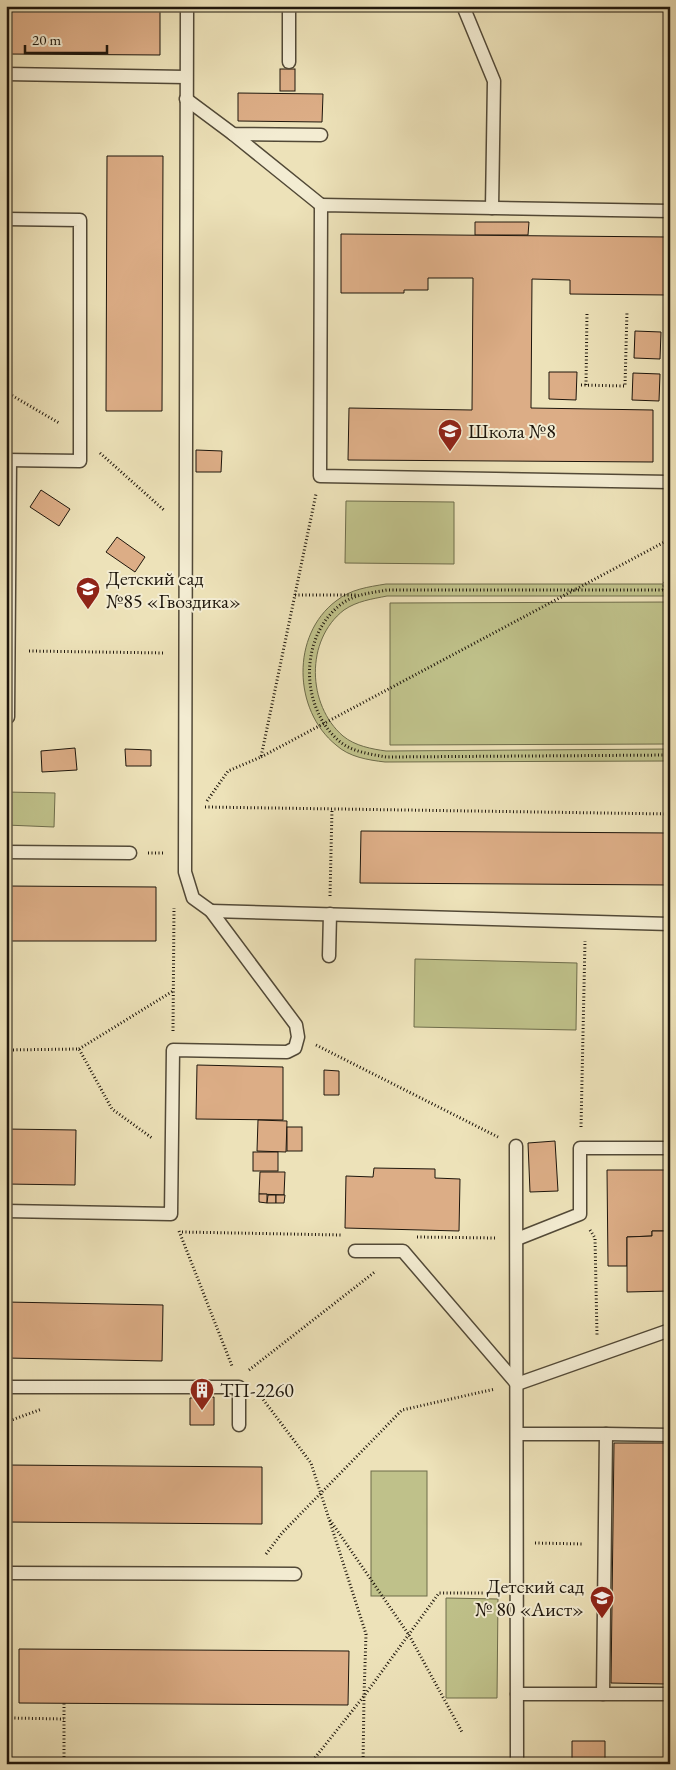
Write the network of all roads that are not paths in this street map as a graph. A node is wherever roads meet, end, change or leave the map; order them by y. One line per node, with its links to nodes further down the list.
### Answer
1 (187, 6): 6 (lane)
2 (289, 6): 4 (lane)
3 (462, 6): 11 (lane)
4 (289, 62)
5 (6, 74): 6 (lane)
6 (186, 77): 7 (lane)
7 (186, 99): 8 (lane); 19 (lane)
8 (233, 134): 9 (lane); 10 (lane)
9 (321, 135)
10 (322, 205): 11 (lane); 15 (lane)
11 (492, 208): 12 (lane)
12 (670, 211)
13 (6, 218): 14 (lane)
14 (8, 460): 16 (lane)
15 (670, 482)
16 (6, 717)
17 (6, 852): 18 (lane)
18 (130, 853)
19 (211, 911): 20 (lane); 25 (lane)
20 (330, 914): 21 (lane); 22 (lane)
21 (670, 924)
22 (329, 956)
23 (516, 1146): 26 (lane)
24 (670, 1148): 26 (lane)
25 (6, 1212)
26 (517, 1239): 29 (lane)
27 (355, 1250): 29 (lane)
28 (670, 1330): 29 (lane)
29 (517, 1384): 32 (lane)
30 (6, 1386): 31 (lane)
31 (239, 1425)
32 (517, 1434): 33 (lane); 37 (lane)
33 (606, 1434): 34 (lane); 38 (lane)
34 (670, 1435)
35 (6, 1573): 36 (lane)
36 (295, 1574)
37 (517, 1694): 38 (lane); 40 (lane)
38 (603, 1694): 39 (lane)
39 (670, 1694)
40 (517, 1764)

